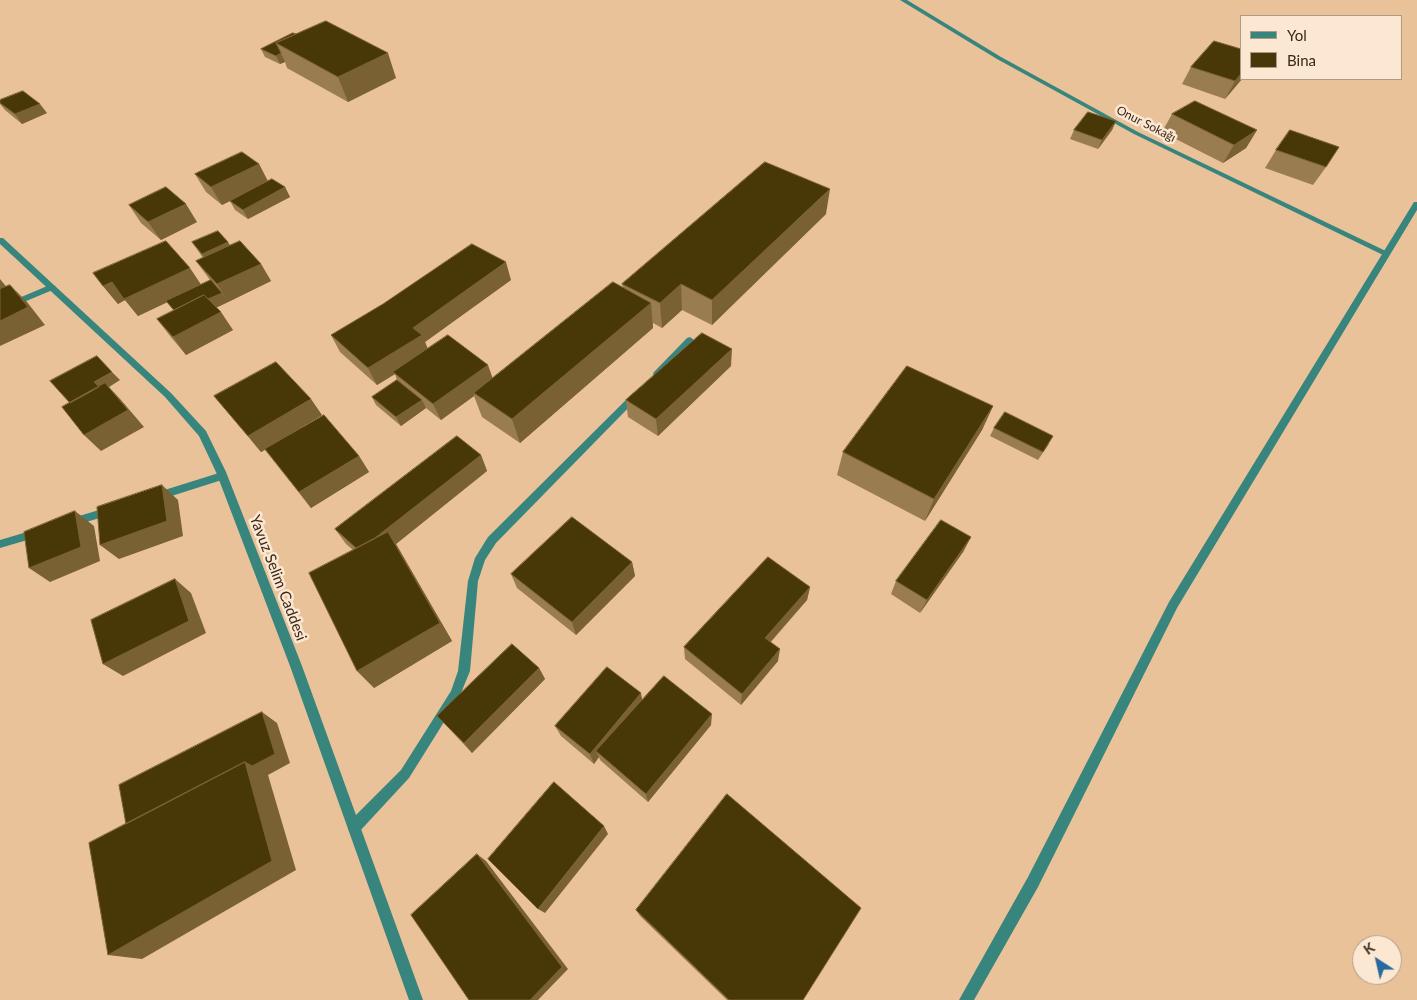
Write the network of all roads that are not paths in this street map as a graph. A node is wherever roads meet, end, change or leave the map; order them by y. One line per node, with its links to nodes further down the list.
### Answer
1 (903, 0): 4 (street, Onur Sokağı)
2 (1417, 204): 4 (street)
3 (0, 240): 5 (street, Yavuz Selim Caddesi)
4 (1386, 253): 16 (street)
5 (52, 287): 6 (street); 8 (street, Yavuz Selim Caddesi)
6 (0, 309)
7 (690, 340): 14 (street)
8 (222, 476): 9 (street); 14 (street, Yavuz Selim Caddesi)
9 (148, 499)
10 (120, 507): 11 (street)
11 (65, 524)
12 (46, 530): 13 (street)
13 (0, 544)
14 (354, 827): 15 (street, Yavuz Selim Caddesi)
15 (416, 1000)
16 (966, 1000)

